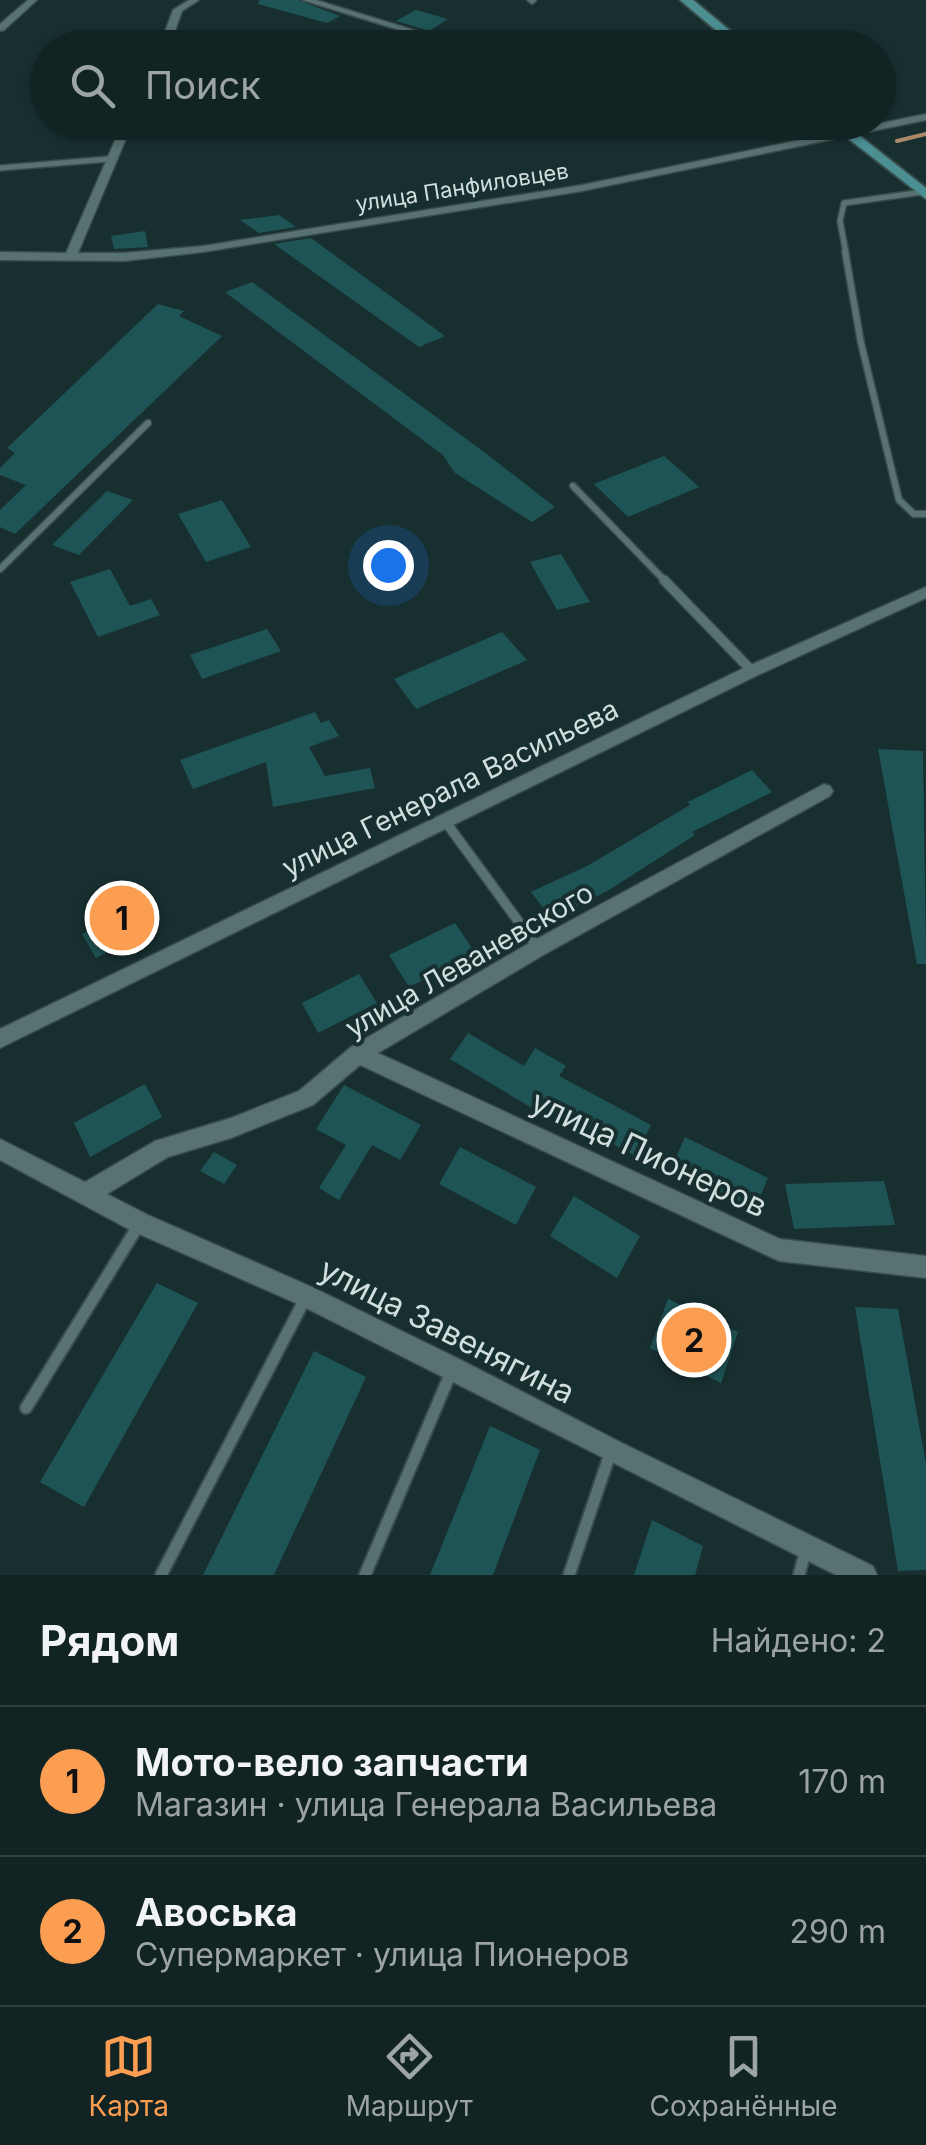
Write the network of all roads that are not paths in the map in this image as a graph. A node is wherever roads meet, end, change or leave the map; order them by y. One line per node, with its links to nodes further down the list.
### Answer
1 (34, 0): 5 (street)
2 (196, 0): 6 (street)
3 (306, 0): 7 (street)
4 (686, 0): 8 (main road)
5 (1, 28)
6 (171, 30)
7 (407, 30)
8 (722, 30)
9 (926, 117): 10 (street, улица Панфиловцев)
10 (896, 123)
11 (119, 140): 14 (street)
12 (817, 140): 18 (street, улица Панфиловцев)
13 (854, 140): 16 (main road)
14 (110, 160): 15 (lane); 18 (street)
15 (0, 168)
16 (925, 193): 21 (lane)
17 (0, 256): 18 (street, улица Панфиловцев)
18 (70, 257)
19 (148, 423): 22 (lane)
20 (574, 486): 24 (lane)
21 (926, 514)
22 (0, 569)
23 (926, 592): 24 (street, улица Генерала Васильева)
24 (752, 671): 26 (street, улица Генерала Васильева)
25 (824, 791): 27 (street, улица Леваневского)
26 (444, 821): 27 (lane); 28 (street, улица Генерала Васильева)
27 (538, 948): 29 (street, улица Леваневского)
28 (0, 1039)
29 (358, 1054): 31 (street, улица Леваневского); 33 (street, улица Пионеров)
30 (0, 1149): 31 (street, улица Завенягина)
31 (87, 1193): 32 (street, улица Завенягина)
32 (140, 1223): 34 (street, улица Завенягина); 36 (lane)
33 (926, 1268)
34 (306, 1296): 35 (street, улица Завенягина); 39 (lane)
35 (453, 1368): 37 (street, улица Завенягина); 40 (lane)
36 (26, 1408)
37 (611, 1451): 38 (street, улица Завенягина); 41 (lane)
38 (806, 1547): 42 (lane); 43 (street, улица Завенягина)
39 (162, 1575)
40 (365, 1575)
41 (569, 1575)
42 (800, 1575)
43 (864, 1575)

